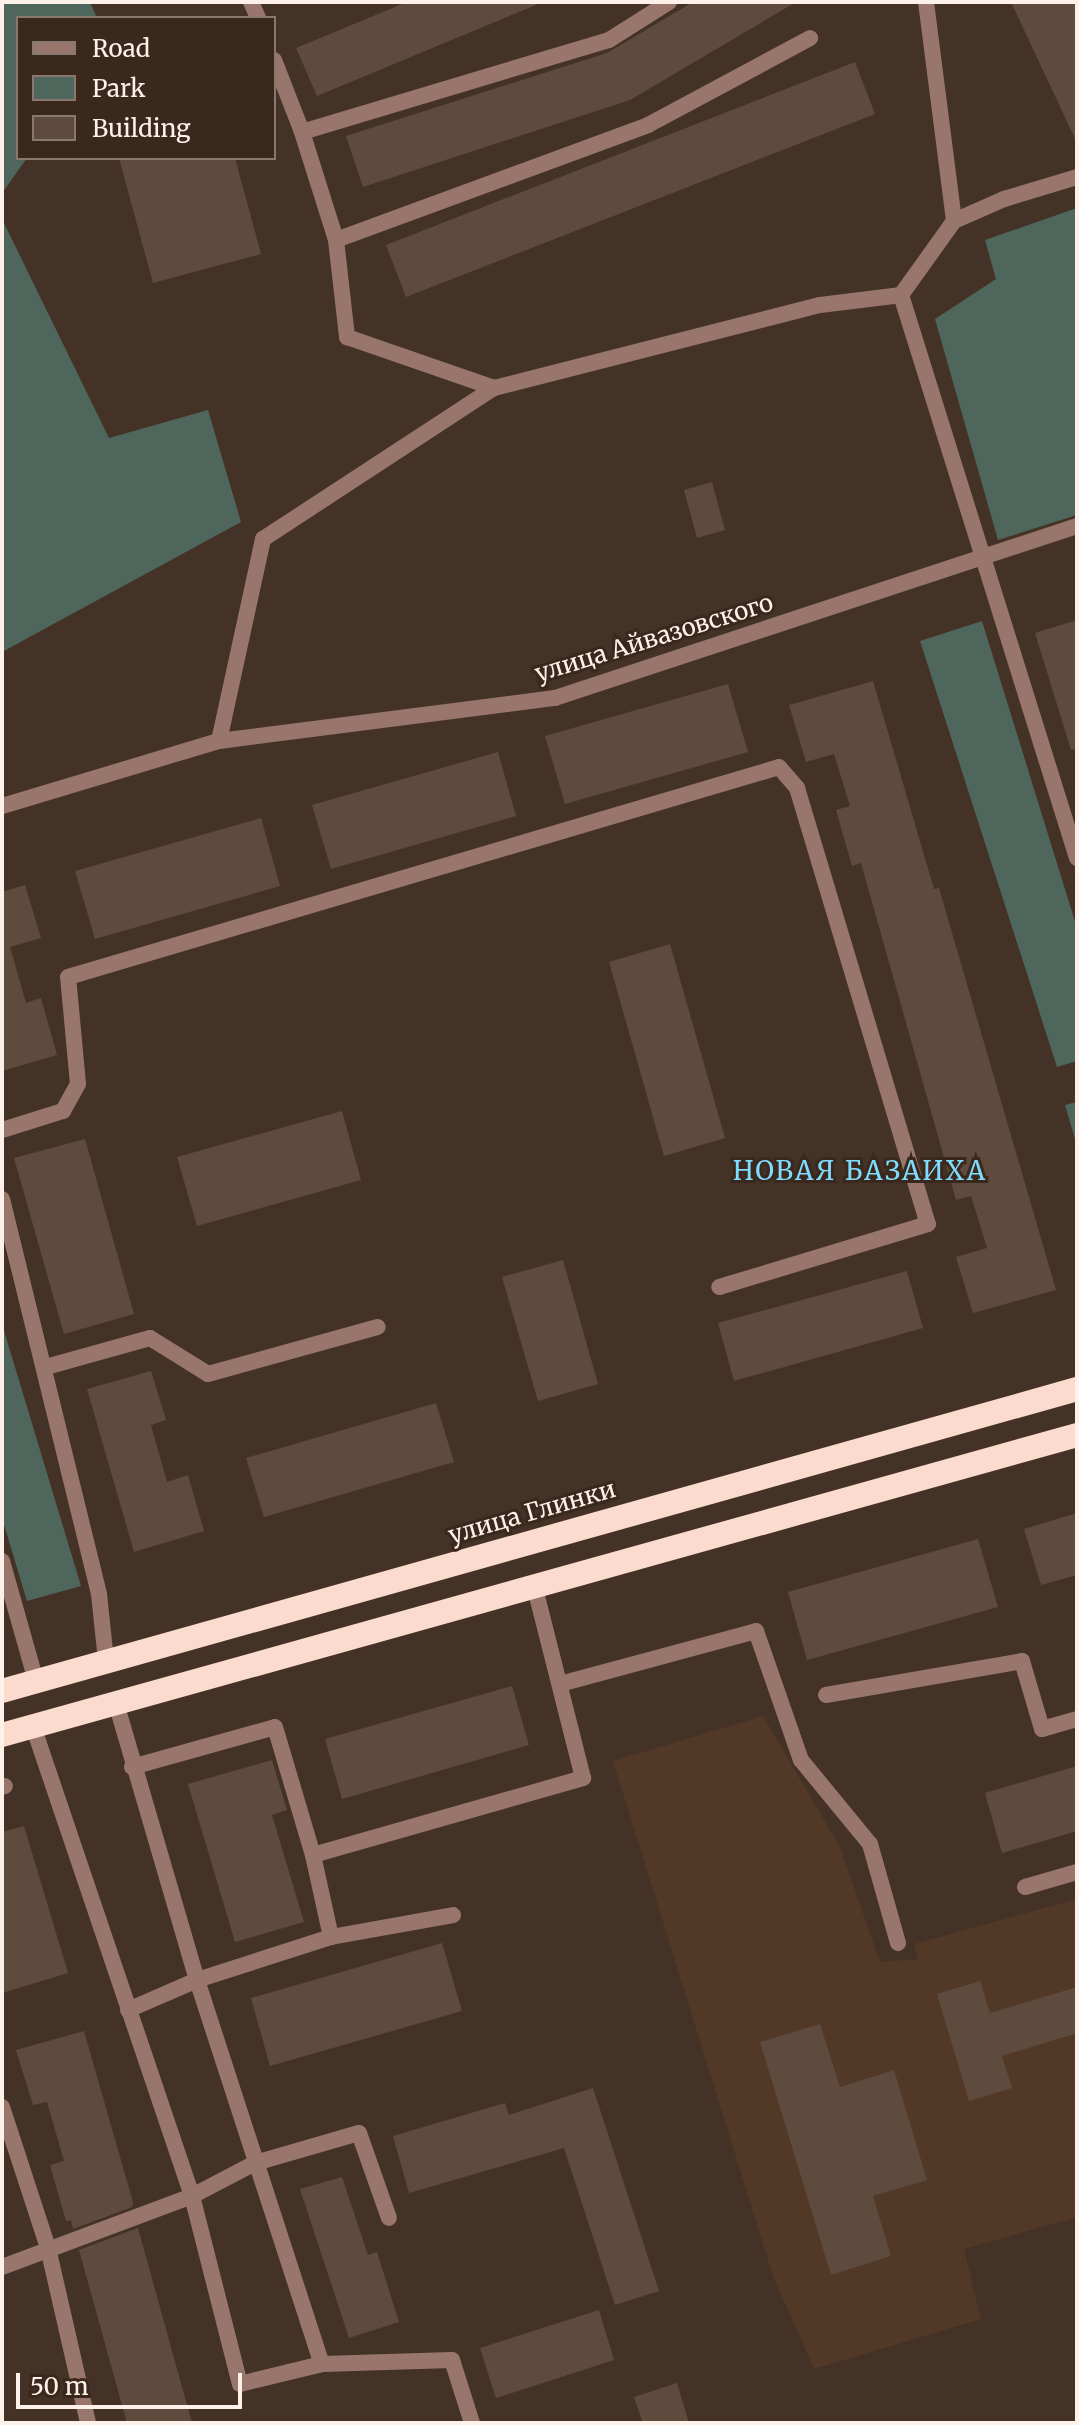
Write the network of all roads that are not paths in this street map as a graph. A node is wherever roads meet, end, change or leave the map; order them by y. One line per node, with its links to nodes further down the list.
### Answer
1 (669, 2): 5 (street)
2 (926, 2): 7 (street)
3 (810, 38): 8 (street)
4 (276, 65): 5 (street)
5 (302, 132): 8 (street)
6 (1077, 177): 7 (street)
7 (954, 221): 9 (street)
8 (336, 240): 10 (street)
9 (901, 295): 10 (street); 12 (street)
10 (494, 388): 13 (street)
11 (1077, 526): 12 (street, улица Айвазовского)
12 (981, 557): 13 (street, улица Айвазовского); 15 (street)
13 (219, 741): 14 (street, улица Айвазовского)
14 (2, 806)
15 (1077, 858)
16 (2, 1130): 18 (street)
17 (2, 1199): 20 (street)
18 (719, 1287)
19 (378, 1327): 20 (street)
20 (46, 1367): 27 (street)
21 (1077, 1389): 23 (highway, улица Глинки)
22 (1077, 1435): 24 (highway)
23 (796, 1467): 24 (highway); 27 (highway, улица Глинки)
24 (807, 1509): 26 (highway)
25 (2, 1561): 28 (street)
26 (534, 1584): 29 (street); 32 (highway)
27 (106, 1661): 28 (highway, улица Глинки)
28 (36, 1681): 30 (highway, улица Глинки)
29 (560, 1684): 37 (street); 42 (street)
30 (2, 1691)
31 (826, 1695): 33 (street)
32 (116, 1703): 34 (highway); 36 (street)
33 (1077, 1719)
34 (33, 1726): 35 (highway); 44 (street)
35 (2, 1735)
36 (132, 1767): 37 (street); 43 (street)
37 (313, 1855): 41 (street)
38 (1077, 1872): 39 (street)
39 (1025, 1887)
40 (453, 1915): 41 (street)
41 (331, 1937): 43 (street)
42 (898, 1943)
43 (197, 1980): 44 (street); 46 (street)
44 (128, 2010): 47 (street)
45 (2, 2107): 49 (street)
46 (255, 2163): 47 (street); 48 (street); 51 (street)
47 (192, 2196): 49 (street); 51 (street)
48 (389, 2218)
49 (48, 2248): 50 (street); 52 (street)
50 (2, 2267)
51 (322, 2364): 53 (street)
52 (88, 2423)
53 (472, 2423)

